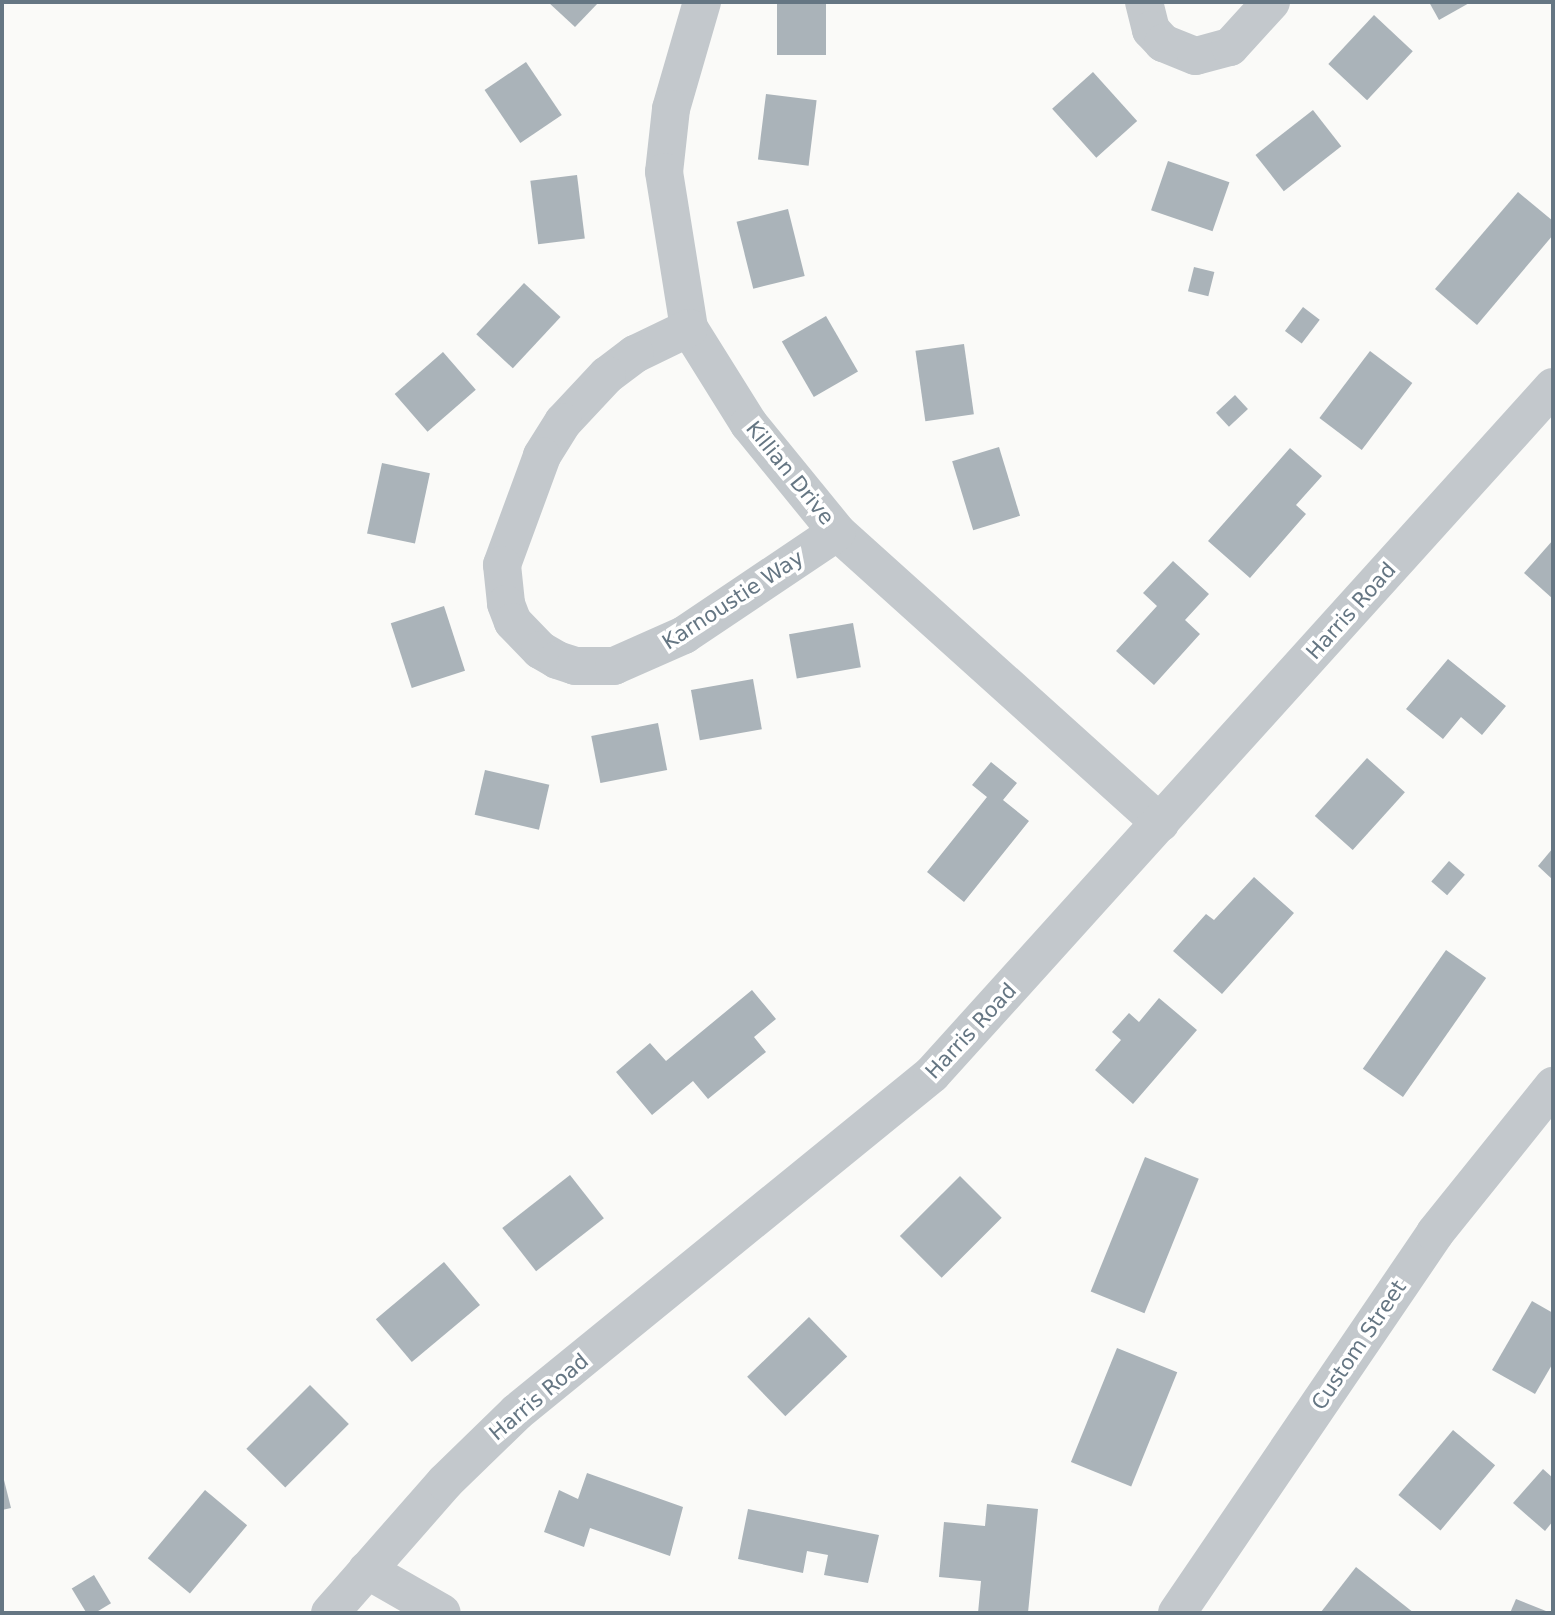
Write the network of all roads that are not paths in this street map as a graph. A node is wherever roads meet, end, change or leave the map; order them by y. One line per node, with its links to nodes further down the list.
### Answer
1 (702, 2): 4 (street, Killian Drive)
2 (1144, 2): 3 (street)
3 (1271, 2)
4 (688, 328): 6 (street, Killian Drive); 6 (street, Karnoustie Way)
5 (1553, 387): 7 (street, Harris Road)
6 (837, 531): 7 (street, Killian Drive)
7 (1160, 823): 9 (street, Harris Road)
8 (1553, 1086): 12 (street, Custom Street)
9 (367, 1570): 10 (street, Harris Road); 11 (street)
10 (330, 1613)
11 (442, 1613)
12 (1177, 1613)

